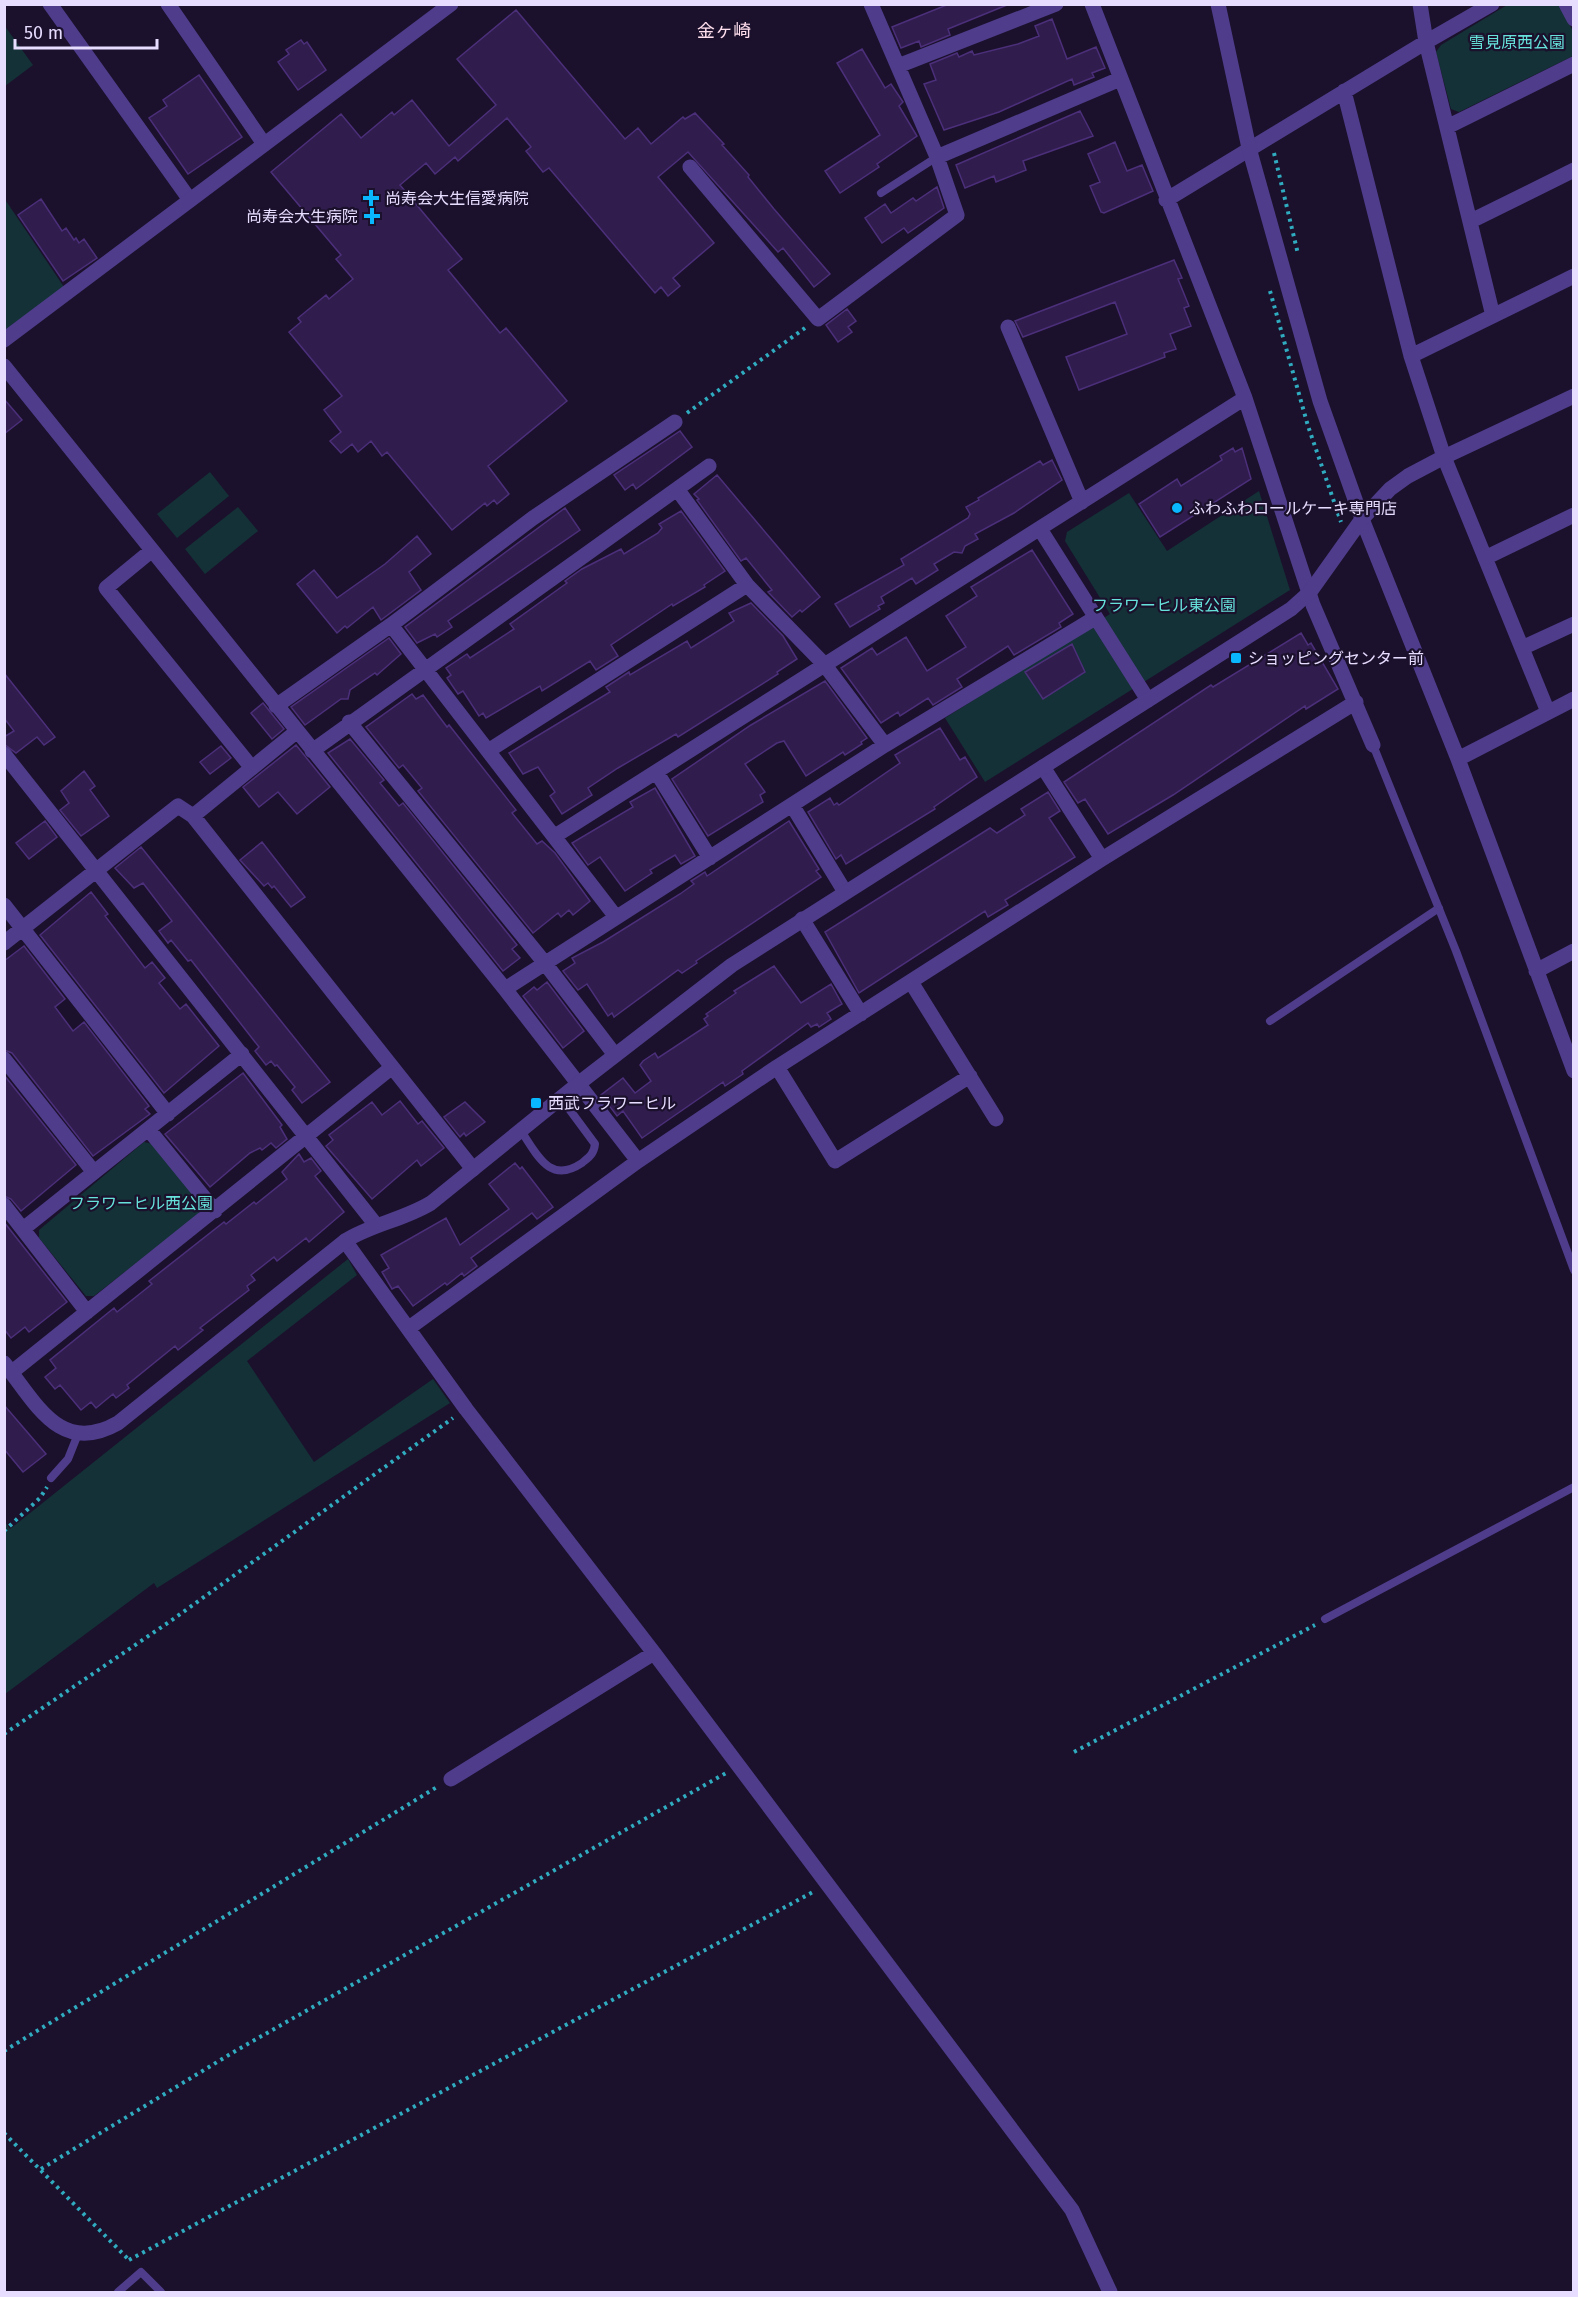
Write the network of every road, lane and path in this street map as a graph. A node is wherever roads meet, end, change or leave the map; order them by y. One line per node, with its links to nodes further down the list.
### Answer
1 (50, 4): 25 (street)
2 (168, 4): 18 (street)
3 (451, 4): 18 (street)
4 (871, 4): 14 (street)
5 (1056, 4): 14 (street)
6 (1092, 4): 15 (street)
7 (1218, 4): 20 (street)
8 (1420, 4): 12 (street)
9 (1492, 4): 12 (street)
10 (1566, 4): 11 (street)
11 (1574, 19)
12 (1426, 42): 16 (street); 17 (street)
13 (1574, 64): 17 (street)
14 (898, 66): 21 (street)
15 (1120, 80): 21 (street); 26 (street)
16 (1344, 91): 20 (street); 35 (street)
17 (1447, 127): 27 (street)
18 (264, 144): 25 (street)
19 (1272, 147): 28 (path)
20 (1249, 148): 26 (street); 45 (street)
21 (937, 156): 24 (lane); 32 (street)
22 (690, 167): 32 (street)
23 (1574, 170): 27 (street)
24 (881, 193)
25 (190, 200): 34 (street)
26 (1166, 200): 38 (street)
27 (1471, 221): 31 (street)
28 (1299, 258)
29 (1574, 276): 31 (street)
30 (1269, 287): 47 (path)
31 (1493, 316): 35 (street)
32 (818, 319): 39 (path)
33 (1008, 327): 43 (street)
34 (4, 340)
35 (1411, 356): 40 (street)
36 (4, 366): 48 (street)
37 (1574, 396): 40 (street)
38 (1245, 398): 43 (street); 51 (street)
39 (675, 422): 54 (street)
40 (1444, 457): 45 (street); 49 (street)
41 (709, 466): 42 (street)
42 (677, 489): 50 (street); 57 (street)
43 (1083, 502): 46 (street)
44 (1574, 515): 49 (street)
45 (1362, 519): 51 (street); 70 (street)
46 (1040, 529): 52 (street); 56 (street)
47 (1341, 530)
48 (151, 551): 61 (street); 72 (street)
49 (1485, 558): 55 (street)
50 (747, 585): 56 (street); 68 (street)
51 (1310, 592): 59 (street); 60 (street)
52 (1095, 618): 59 (street); 65 (street)
53 (1574, 624): 55 (street)
54 (391, 625): 57 (street); 61 (street)
55 (1522, 648): 62 (street)
56 (824, 664): 65 (street); 73 (street)
57 (423, 670): 63 (street); 68 (street)
58 (1574, 699): 62 (street)
59 (1148, 700): 71 (street)
60 (1356, 702): 66 (street); 78 (street)
61 (276, 706): 64 (street)
62 (1548, 712): 70 (street)
63 (350, 722): 67 (street); 88 (street)
64 (296, 732): 67 (street); 72 (street)
65 (885, 745): 74 (street)
66 (1373, 745): 82 (lane)
67 (312, 751): 91 (street)
68 (488, 751): 76 (street)
69 (4, 754): 79 (street)
70 (1458, 759): 89 (street)
71 (1043, 767): 78 (street); 80 (street)
72 (252, 768): 75 (street)
73 (657, 772): 76 (street); 77 (street)
74 (792, 805): 77 (street); 80 (street)
75 (193, 816): 79 (street); 98 (street)
76 (555, 836): 83 (street)
77 (710, 858): 83 (street)
78 (1102, 858): 90 (street)
79 (97, 871): 85 (street); 94 (street)
80 (845, 892): 84 (street)
81 (4, 905): 85 (street)
82 (1439, 908): 93 (lane); 116 (lane)
83 (616, 916): 88 (street)
84 (802, 919): 92 (street); 95 (street)
85 (23, 928): 86 (street); 103 (street)
86 (4, 943)
87 (1574, 951): 89 (street)
88 (544, 963): 91 (street); 95 (street)
89 (1536, 971): 99 (street)
90 (911, 982): 92 (street); 100 (street)
91 (505, 989): 101 (street)
92 (861, 1014): 97 (street)
93 (1270, 1021)
94 (242, 1054): 103 (street); 107 (street)
95 (615, 1055): 101 (street)
96 (4, 1059): 110 (street)
97 (777, 1067): 100 (street); 108 (street)
98 (391, 1068): 107 (street); 109 (street)
99 (1574, 1071)
100 (970, 1076): 104 (street)
101 (578, 1084): 102 (street); 108 (street)
102 (561, 1098): 106 (street); 106 (lane)
103 (168, 1114): 105 (street)
104 (996, 1119)
105 (148, 1130): 110 (street); 112 (street)
106 (521, 1131): 109 (street)
107 (307, 1138): 112 (street); 113 (street)
108 (638, 1161): 118 (street)
109 (473, 1169): 113 (street)
110 (93, 1171): 114 (street)
111 (4, 1204): 114 (street)
112 (215, 1211): 117 (street)
113 (376, 1225): 115 (street)
114 (24, 1228): 117 (street)
115 (345, 1241): 118 (street); 121 (street)
116 (1574, 1270)
117 (87, 1312): 119 (street)
118 (409, 1328): 120 (street)
119 (8, 1367): 121 (street)
120 (466, 1409): 126 (street); 127 (path)
121 (78, 1434): 122 (lane)
122 (51, 1478): 124 (path)
123 (1574, 1486): 125 (lane)
124 (4, 1531)
125 (1325, 1619): 128 (path)
126 (654, 1653): 129 (street); 130 (street)
127 (4, 1734)
128 (1074, 1752)
129 (738, 1766): 131 (street); 134 (path)
130 (451, 1779): 132 (path)
131 (827, 1884): 135 (path); 139 (street)
132 (4, 2051)
133 (4, 2133): 134 (path)
134 (41, 2169): 135 (path)
135 (129, 2260): 136 (path)
136 (141, 2272): 137 (lane); 138 (lane)
137 (118, 2292)
138 (161, 2292)
139 (1110, 2292)

